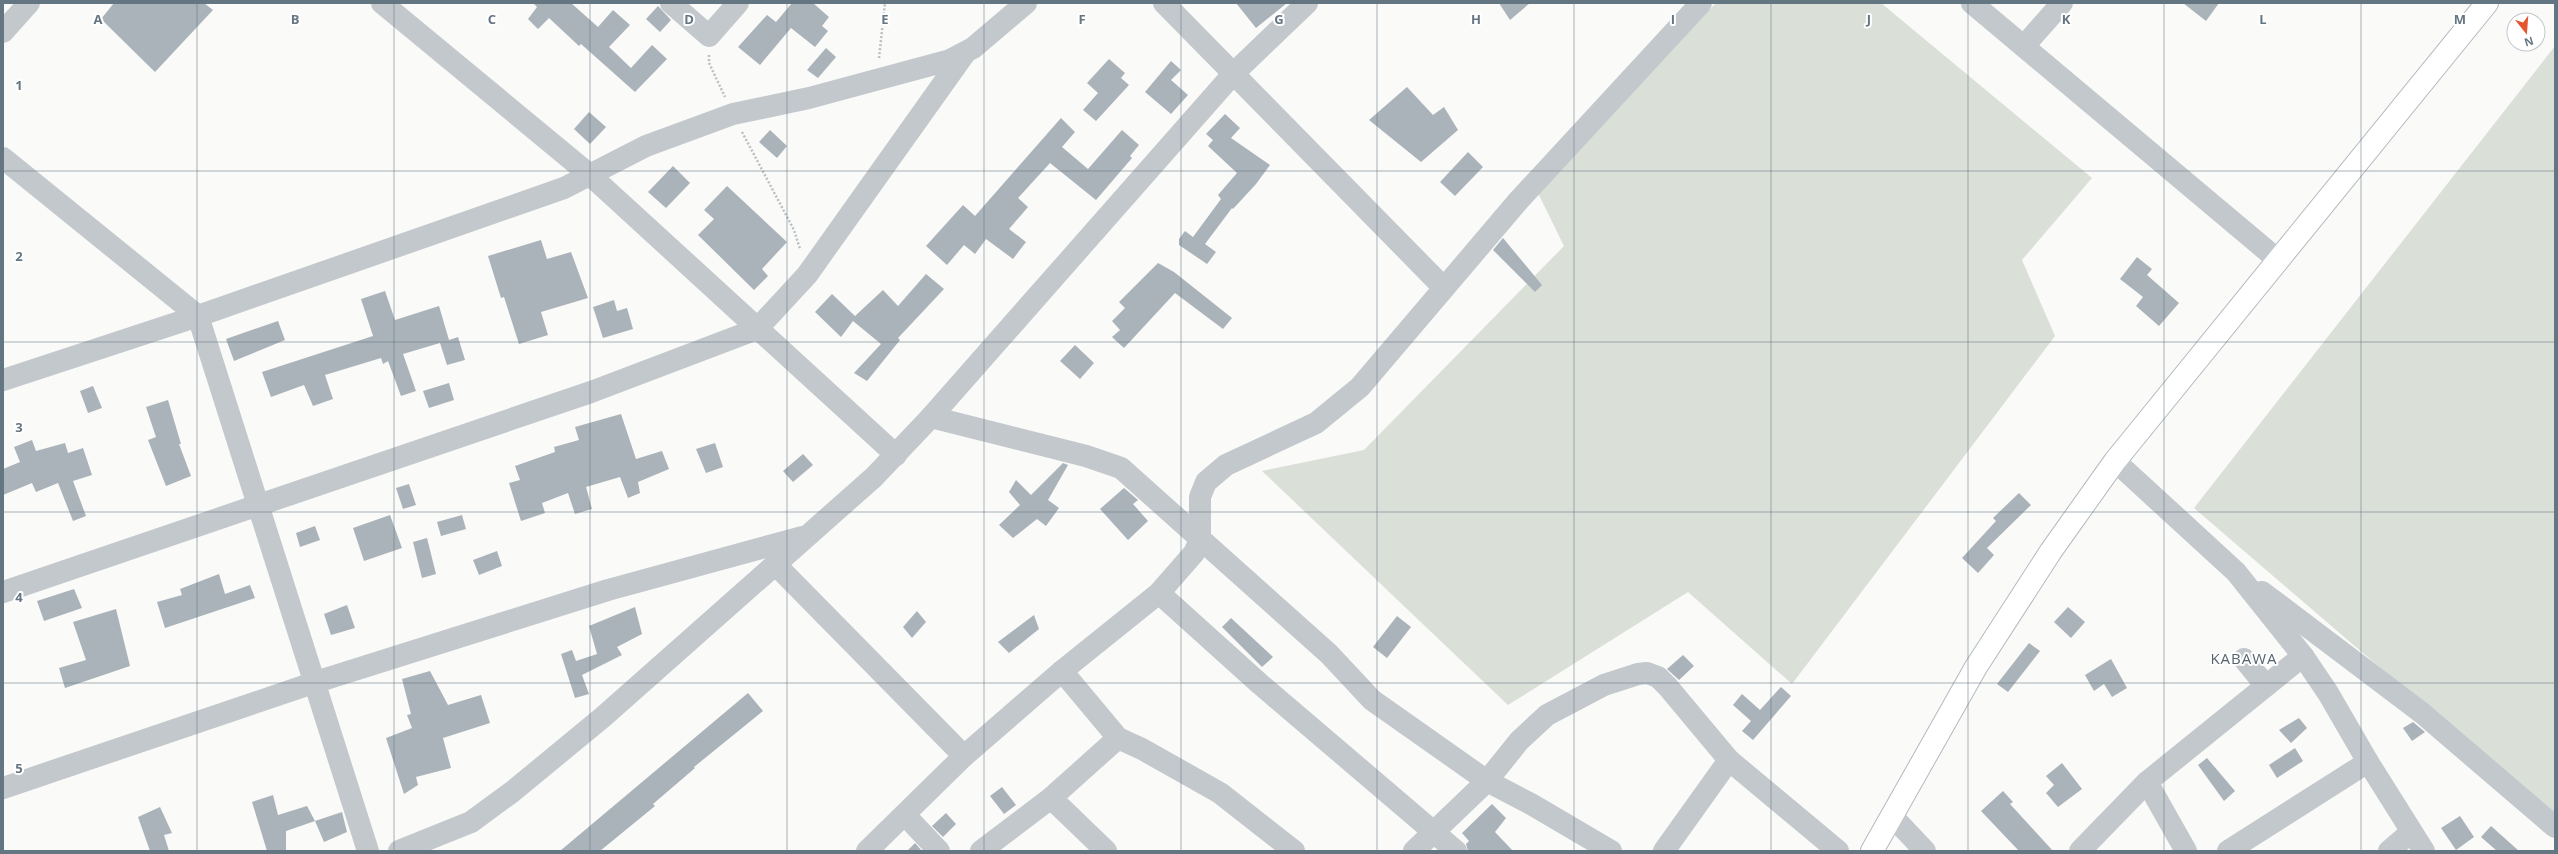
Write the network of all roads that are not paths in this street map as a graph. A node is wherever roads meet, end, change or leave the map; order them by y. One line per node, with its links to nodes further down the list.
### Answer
1 (29, 3): 12 (street)
2 (382, 3): 17 (street)
3 (671, 3): 4 (street)
4 (738, 3)
5 (1026, 3): 14 (street)
6 (1164, 3): 15 (street)
7 (1307, 3): 15 (street)
8 (1701, 3): 19 (street)
9 (1972, 3): 13 (street)
10 (2062, 3): 13 (street)
11 (2487, 3): 18 (highway)
12 (3, 32)
13 (2024, 46): 18 (street)
14 (965, 54): 17 (street); 21 (street)
15 (1234, 73): 19 (street); 23 (street)
16 (3, 158): 20 (street)
17 (590, 175): 20 (street); 21 (street)
18 (2278, 260): 25 (highway)
19 (1444, 288): 28 (street)
20 (198, 316): 22 (street); 26 (street)
21 (757, 329): 24 (street); 26 (street)
22 (3, 380)
23 (931, 418): 24 (street); 28 (street)
24 (896, 455): 27 (street)
25 (2115, 460): 30 (street); 47 (highway)
26 (259, 504): 31 (street); 36 (street)
27 (811, 535): 29 (street); 36 (street)
28 (1200, 540): 32 (street); 42 (street)
29 (775, 564): 39 (street); 48 (street)
30 (2236, 572): 33 (street); 49 (street)
31 (3, 592)
32 (1159, 593): 35 (street); 50 (street)
33 (2303, 656): 37 (street); 41 (street)
34 (2244, 659): 37 (street)
35 (1062, 671): 38 (street); 39 (street)
36 (316, 682): 44 (street); 53 (street)
37 (2266, 686): 43 (street)
38 (1118, 738): 45 (street); 60 (street)
39 (964, 756): 46 (street)
40 (1728, 760): 42 (street); 64 (street); 65 (street)
41 (2368, 762): 51 (street); 69 (street)
42 (1487, 781): 50 (street); 63 (street)
43 (2147, 782): 52 (street); 68 (street)
44 (3, 788)
45 (1051, 798): 58 (street); 59 (street)
46 (905, 814): 56 (street); 57 (street)
47 (1892, 816): 66 (highway); 67 (street)
48 (471, 822): 54 (street); 55 (street)
49 (2555, 827)
50 (1435, 832): 61 (street); 62 (street)
51 (2411, 832): 70 (street); 71 (street)
52 (2083, 850)
53 (368, 851)
54 (399, 851)
55 (443, 851)
56 (867, 851)
57 (939, 851)
58 (981, 851)
59 (1106, 851)
60 (1294, 851)
61 (1414, 851)
62 (1456, 851)
63 (1611, 851)
64 (1664, 851)
65 (1838, 851)
66 (1872, 851)
67 (1925, 851)
68 (2186, 851)
69 (2228, 851)
70 (2389, 851)
71 (2424, 851)

